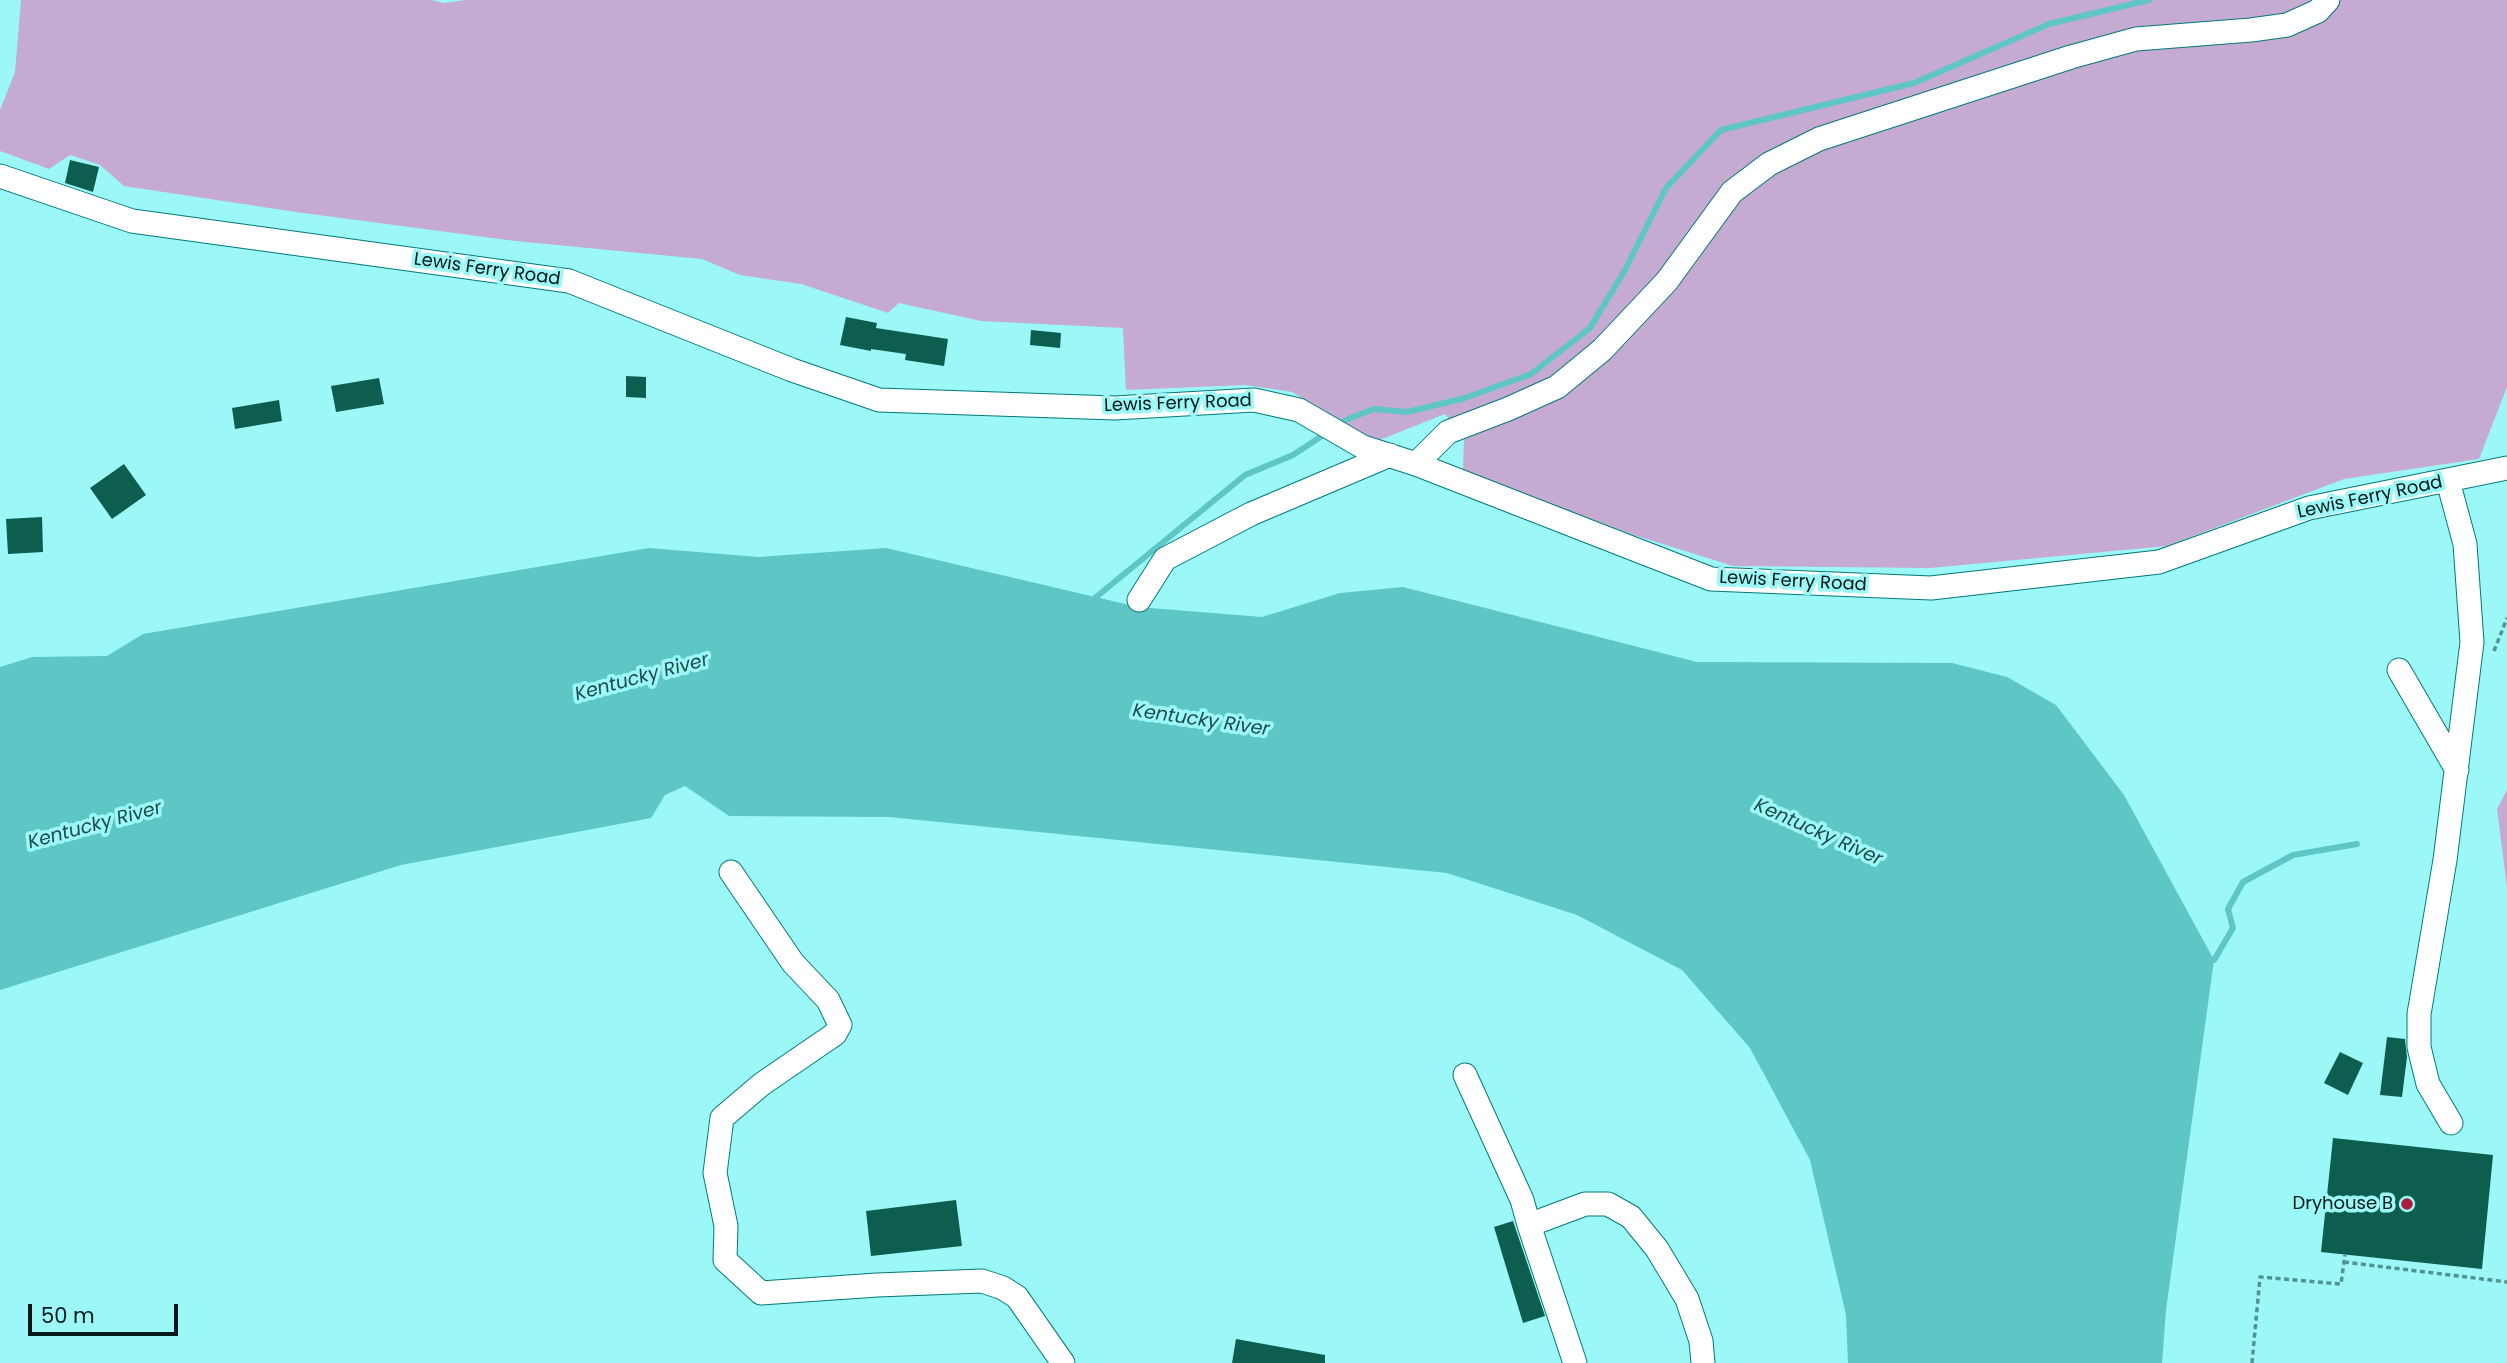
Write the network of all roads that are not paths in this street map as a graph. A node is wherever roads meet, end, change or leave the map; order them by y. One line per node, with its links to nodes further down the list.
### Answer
1 (2329, 0): 4 (street)
2 (0, 176): 3 (street, Lewis Ferry Road)
3 (1390, 456): 4 (street, Lewis Ferry Road); 7 (street)
4 (1416, 464): 6 (street, Lewis Ferry Road)
5 (2507, 468): 6 (street, Lewis Ferry Road)
6 (2448, 481): 9 (street)
7 (1139, 600)
8 (2399, 670): 9 (street)
9 (2457, 770): 12 (street)
10 (731, 872): 14 (street)
11 (1465, 1075): 13 (street)
12 (2451, 1123)
13 (1529, 1226): 15 (street); 16 (street)
14 (1063, 1363)
15 (1575, 1363)
16 (1703, 1363)

